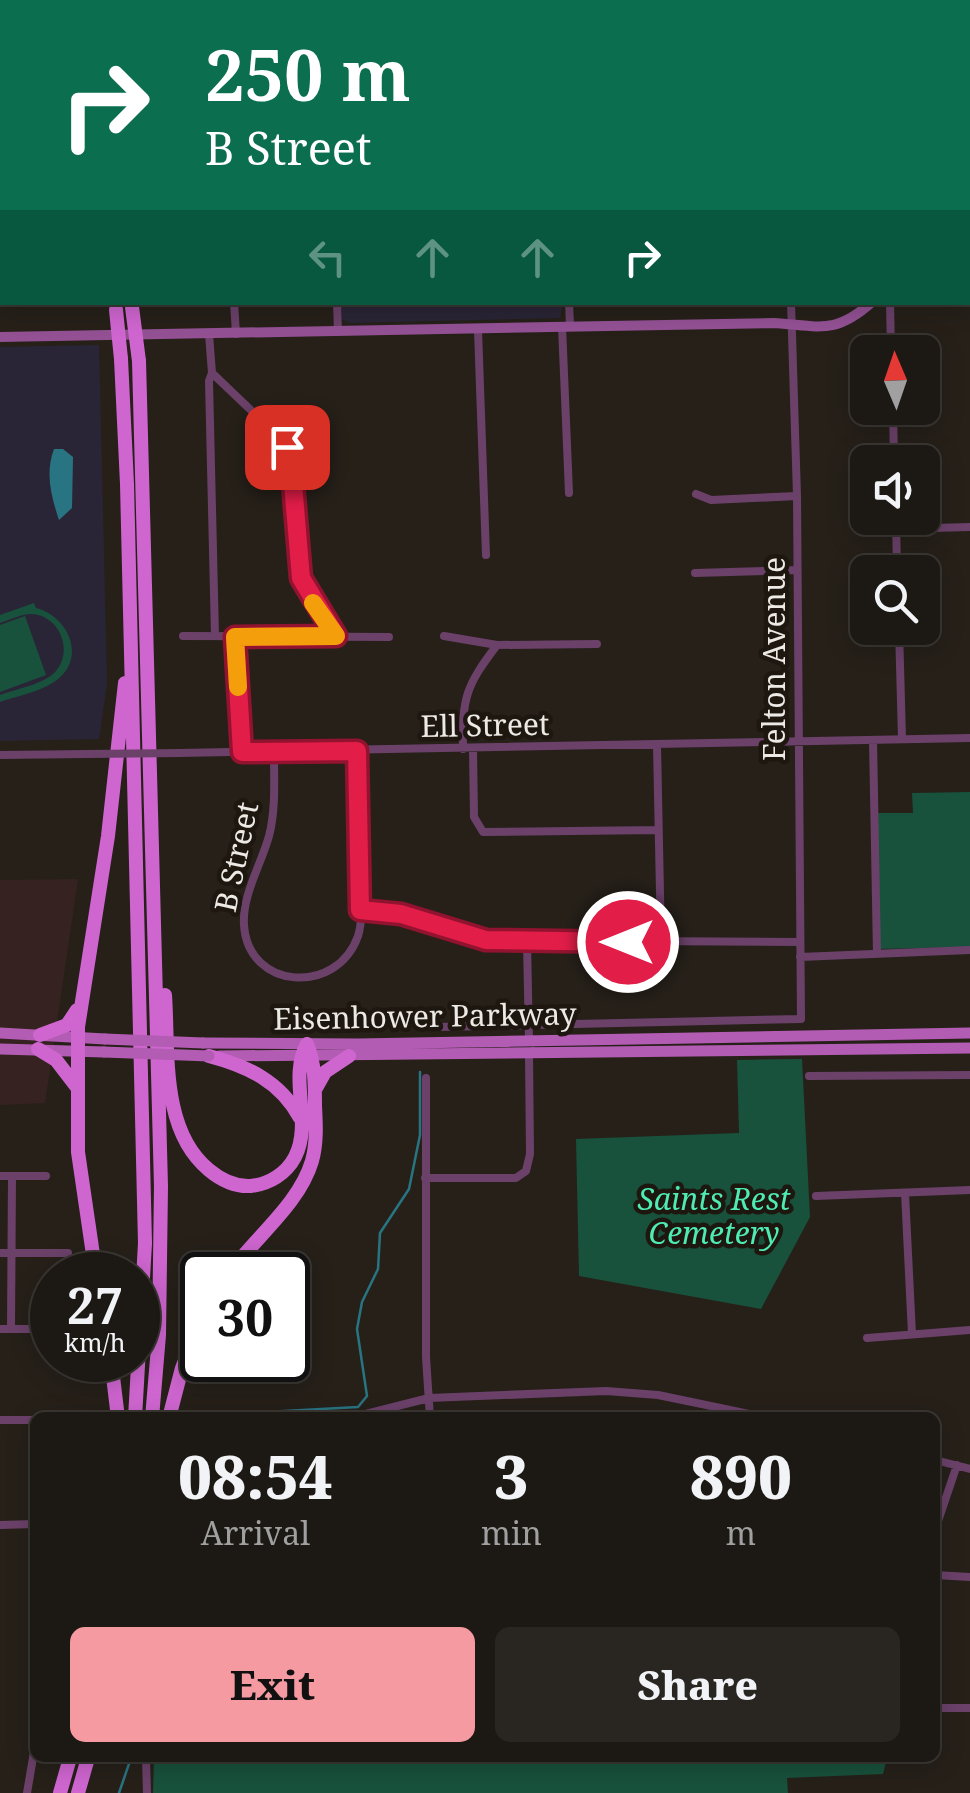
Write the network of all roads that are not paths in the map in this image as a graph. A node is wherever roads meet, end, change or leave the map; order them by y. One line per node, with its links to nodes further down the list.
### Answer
1 (132, 305): 48 (highway, bridge)
2 (234, 305): 14 (street)
3 (337, 305): 12 (street)
4 (569, 305): 10 (street)
5 (791, 305): 9 (street, Felton Avenue)
6 (868, 305): 9 (street)
7 (890, 305): 15 (street)
8 (115, 306): 26 (highway, bridge)
9 (792, 324): 10 (street); 20 (street, Felton Avenue)
10 (566, 326): 11 (street); 18 (street)
11 (478, 330): 12 (street); 23 (street)
12 (338, 332): 14 (street)
13 (208, 334): 14 (street); 16 (street); 17 (street)
14 (236, 334)
15 (891, 335)
16 (0, 337)
17 (212, 373): 28 (street); 29 (street)
18 (568, 493)
19 (696, 494): 20 (street)
20 (796, 496): 24 (street, Felton Avenue)
21 (940, 527): 22 (street)
22 (970, 527)
23 (486, 555)
24 (797, 570): 25 (street); 39 (street, Felton Avenue)
25 (695, 573)
26 (130, 632): 55 (highway); 96 (highway)
27 (183, 636): 28 (street)
28 (215, 636): 31 (street)
29 (336, 636): 31 (street); 32 (street)
30 (444, 636): 34 (street)
31 (235, 637): 43 (street)
32 (389, 637)
33 (598, 644): 34 (street)
34 (496, 645): 41 (street)
35 (899, 645): 38 (street)
36 (970, 738): 38 (street, Ell Street)
37 (872, 740): 38 (street, Ell Street); 39 (street, Ell Street); 53 (street)
38 (902, 740)
39 (798, 742): 40 (street, Ell Street); 51 (street, Felton Avenue)
40 (657, 745): 41 (street, Ell Street); 46 (street)
41 (468, 749): 42 (street, Ell Street); 46 (street)
42 (357, 751): 44 (street, Ell Street); 47 (street, B Street)
43 (242, 752): 44 (street, Ell Street); 45 (street, Ell Street, bridge)
44 (274, 752): 47 (street, B Street)
45 (0, 755)
46 (658, 830): 50 (street)
47 (360, 910): 49 (street)
48 (155, 916): 73 (highway); 97 (highway)
49 (526, 942): 50 (street); 56 (street)
50 (662, 942): 51 (street)
51 (800, 942): 54 (street, Felton Avenue)
52 (970, 950): 53 (street)
53 (878, 954): 54 (street)
54 (800, 957): 56 (street, Felton Avenue)
55 (79, 1005): 60 (highway); 61 (highway)
56 (529, 1026): 57 (street); 62 (street)
57 (437, 1027)
58 (970, 1033): 62 (main road, Eisenhower Parkway)
59 (0, 1034): 60 (main road, Eisenhower Parkway)
60 (39, 1042): 61 (main road, Eisenhower Parkway); 64 (main road, Eisenhower Parkway); 71 (highway)
61 (77, 1044): 65 (main road, Eisenhower Parkway, bridge); 71 (highway)
62 (529, 1048): 63 (main road, Eisenhower Parkway); 66 (main road, Eisenhower Parkway); 67 (main road, Eisenhower Parkway); 77 (street)
63 (970, 1048)
64 (0, 1049)
65 (206, 1049): 66 (main road, Eisenhower Parkway); 73 (highway)
66 (306, 1052): 67 (main road, Eisenhower Parkway); 72 (highway); 73 (highway)
67 (349, 1056): 72 (highway)
68 (970, 1074): 69 (street)
69 (809, 1076)
70 (426, 1078): 77 (street)
71 (77, 1088): 81 (highway)
72 (315, 1093): 82 (highway)
73 (301, 1120)
74 (0, 1176): 75 (street)
75 (12, 1176): 76 (street); 84 (street)
76 (46, 1176)
77 (425, 1178): 94 (street)
78 (970, 1190): 79 (street)
79 (905, 1193): 80 (street); 90 (street)
80 (816, 1196)
81 (92, 1252)
82 (246, 1252)
83 (0, 1253): 84 (street)
84 (12, 1253): 85 (street); 87 (street)
85 (30, 1253)
86 (0, 1329): 87 (street)
87 (12, 1329): 88 (street)
88 (30, 1329)
89 (970, 1330): 90 (street)
90 (912, 1334): 91 (street)
91 (866, 1338)
92 (180, 1376): 98 (highway)
93 (114, 1382): 95 (highway)
94 (429, 1398): 99 (street); 100 (street); 101 (street)
95 (117, 1412)
96 (135, 1412)
97 (152, 1412)
98 (171, 1412)
99 (374, 1412)
100 (430, 1412)
101 (738, 1412)
102 (0, 1420): 103 (street)
103 (30, 1420)
104 (940, 1461): 105 (street)
105 (957, 1465): 106 (street); 107 (street)
106 (970, 1469)
107 (940, 1515)
108 (30, 1524): 109 (street)
109 (0, 1525)
110 (940, 1574): 111 (street)
111 (970, 1577)
112 (940, 1708): 113 (street)
113 (970, 1708)
114 (32, 1762): 118 (street)
115 (69, 1762): 119 (highway)
116 (87, 1762): 120 (highway)
117 (146, 1762): 121 (street)
118 (27, 1793)
119 (60, 1793)
120 (78, 1793)
121 (147, 1793)

